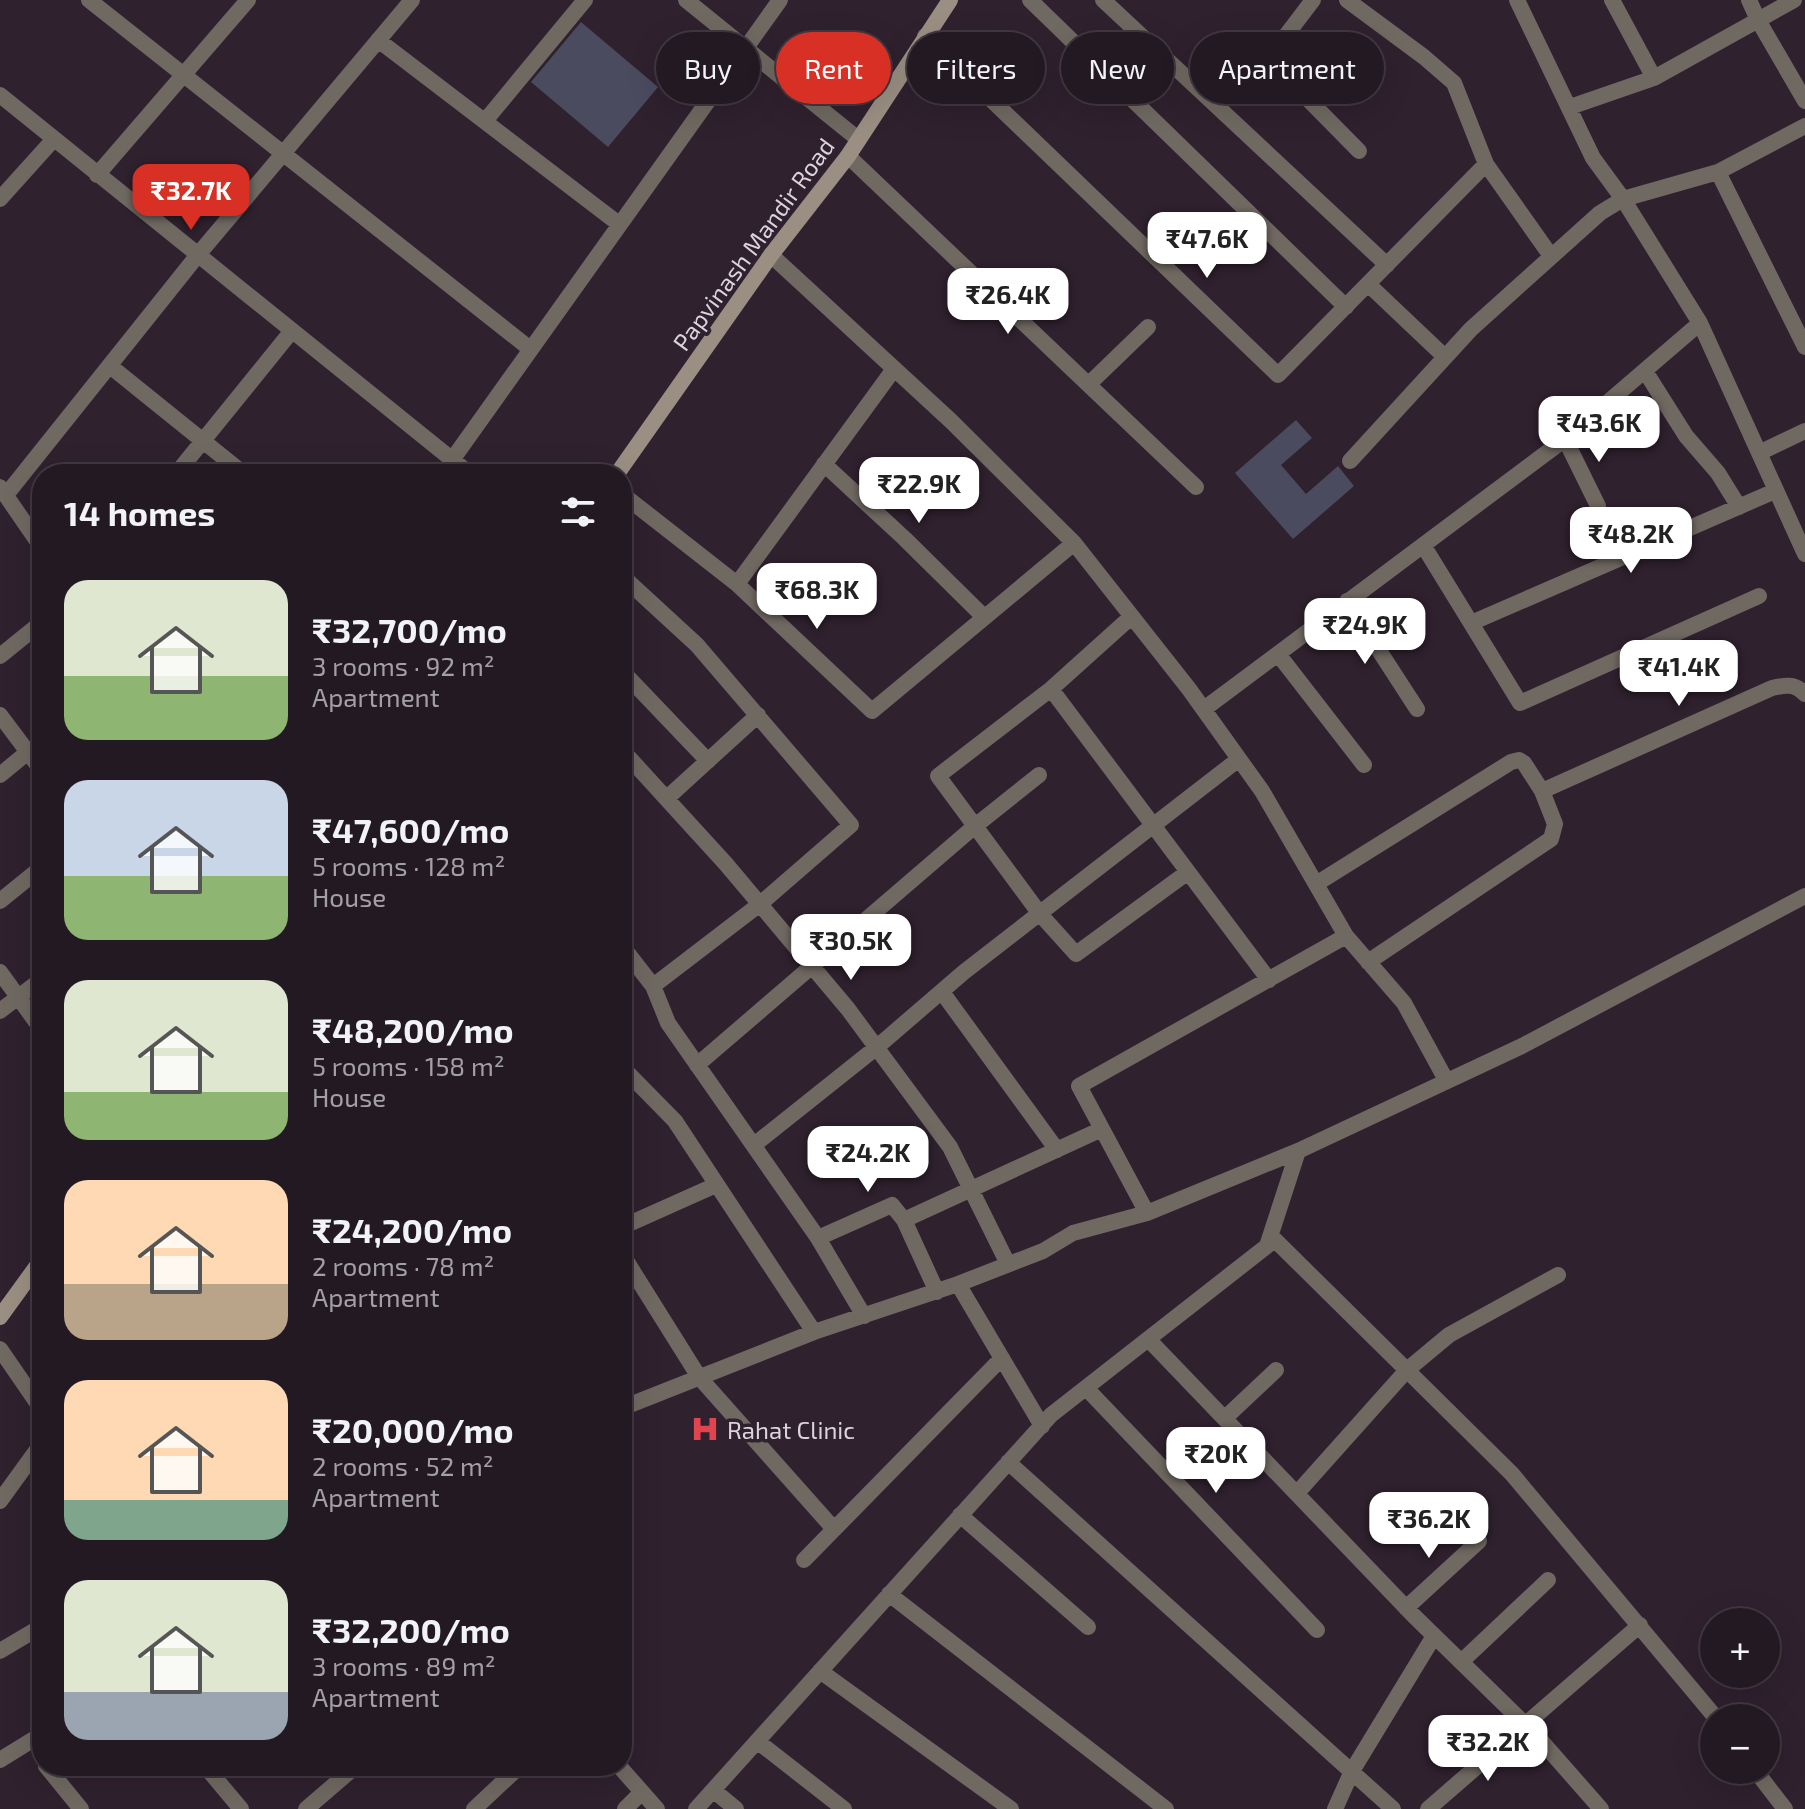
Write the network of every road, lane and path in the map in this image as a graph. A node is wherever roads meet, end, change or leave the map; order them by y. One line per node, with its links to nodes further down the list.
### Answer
1 (89, 0): 23 (street)
2 (248, 0): 23 (street)
3 (412, 0): 20 (street)
4 (585, 0): 30 (street)
5 (686, 0): 17 (street)
6 (780, 0): 18 (street)
7 (950, 0): 19 (street, Papvinash Mandir Road)
8 (1030, 0): 48 (street)
9 (1103, 0): 46 (street)
10 (1313, 0): 34 (street)
11 (1347, 0): 37 (street)
12 (1517, 0): 29 (street)
13 (1612, 0): 24 (street)
14 (1749, 0): 16 (street)
15 (1794, 0): 16 (street)
16 (1758, 20): 24 (street); 26 (street)
17 (725, 32)
18 (758, 32)
19 (928, 32)
20 (378, 40): 30 (street); 35 (street)
21 (760, 60): 33 (street)
22 (907, 64): 33 (street, Papvinash Mandir Road)
23 (183, 75): 35 (street); 39 (street)
24 (1654, 78): 29 (street)
25 (0, 95): 32 (street)
26 (1805, 101)
27 (706, 104): 42 (street)
28 (996, 104): 48 (street)
29 (1570, 107): 41 (street)
30 (485, 121): 42 (street)
31 (1805, 126): 38 (street)
32 (54, 139): 39 (street); 40 (street)
33 (858, 139): 36 (street, Papvinash Mandir Road)
34 (1359, 151)
35 (282, 153): 44 (street); 53 (street)
36 (848, 156): 43 (street, Papvinash Mandir Road); 58 (street)
37 (1486, 164): 45 (street); 46 (street)
38 (1718, 172): 41 (street); 52 (street)
39 (97, 175): 44 (street)
40 (0, 199)
41 (1623, 199): 45 (street); 49 (street)
42 (619, 224): 53 (street)
43 (771, 255): 56 (street); 69 (street, Papvinash Mandir Road)
44 (197, 256): 51 (street); 55 (street)
45 (1551, 256): 54 (street)
46 (1387, 265): 47 (street)
47 (1368, 284): 48 (street); 54 (street)
48 (1346, 307)
49 (1700, 323): 57 (street); 62 (street)
50 (1148, 327): 58 (street)
51 (291, 332): 61 (street); 63 (street)
52 (1805, 347)
53 (529, 348): 63 (street)
54 (1445, 357): 64 (street)
55 (110, 366): 61 (street); 72 (street)
56 (894, 369): 70 (street); 78 (street)
57 (1645, 371): 60 (street); 76 (street)
58 (1089, 384): 71 (street)
59 (1805, 431): 62 (street)
60 (1565, 439): 75 (street); 79 (street)
61 (204, 440): 65 (street); 66 (street)
62 (1759, 453): 73 (street)
63 (452, 460): 67 (street); 68 (street)
64 (1350, 461)
65 (184, 464)
66 (232, 464)
67 (449, 464)
68 (457, 464)
69 (624, 464)
70 (824, 464): 81 (street); 85 (street)
71 (1196, 487)
72 (3, 491): 77 (street)
73 (1775, 491): 76 (street); 80 (street)
74 (632, 502): 81 (street)
75 (1598, 506)
76 (1739, 507): 87 (street)
77 (32, 533)
78 (1074, 543): 85 (street); 86 (street)
79 (1423, 545): 84 (street); 87 (street)
80 (1805, 554)
81 (737, 584): 85 (street)
82 (632, 585): 97 (street)
83 (1759, 596): 87 (street)
84 (1347, 601): 89 (street); 95 (street)
85 (984, 617)
86 (1131, 617): 92 (street); 94 (street)
87 (1471, 623)
88 (32, 630): 90 (street)
89 (1278, 654): 94 (street); 103 (street)
90 (0, 656)
91 (632, 681): 102 (street)
92 (1051, 689): 108 (street); 109 (street)
93 (1805, 694): 106 (street)
94 (1204, 709): 100 (street)
95 (1417, 709)
96 (0, 715): 98 (street)
97 (758, 715): 102 (street); 115 (street)
98 (28, 752): 99 (street); 104 (street)
99 (32, 757)
100 (1239, 759): 109 (street); 112 (street)
101 (632, 761): 107 (street)
102 (708, 761): 107 (street)
103 (1364, 765)
104 (0, 775)
105 (1039, 775): 108 (street)
106 (1542, 791): 112 (street); 119 (street)
107 (667, 798): 115 (street)
108 (975, 826): 116 (street); 120 (street)
109 (1153, 826): 110 (street); 116 (street)
110 (1188, 872): 116 (street); 122 (street)
111 (32, 875): 114 (street)
112 (1316, 884): 117 (street)
113 (1805, 896): 132 (street)
114 (0, 901)
115 (760, 904): 120 (street); 123 (street)
116 (1040, 914): 125 (street)
117 (1346, 936): 119 (street); 122 (street)
118 (632, 959): 123 (street)
119 (1368, 962): 132 (street)
120 (812, 967): 129 (street); 130 (street)
121 (0, 972): 126 (street)
122 (1269, 980): 133 (street)
123 (653, 986): 130 (street)
124 (32, 987): 126 (street)
125 (942, 992): 129 (street); 135 (street)
126 (18, 998): 127 (street); 128 (street)
127 (0, 1011)
128 (32, 1017)
129 (877, 1047): 134 (street); 138 (street)
130 (697, 1065): 134 (street)
131 (632, 1077): 137 (street)
132 (1446, 1080): 136 (street)
133 (1102, 1129): 135 (street); 139 (street)
134 (754, 1145): 143 (street)
135 (1057, 1150): 138 (street)
136 (1298, 1151): 139 (street); 142 (street)
137 (716, 1185): 141 (street); 152 (street)
138 (971, 1191): 140 (street); 144 (street)
139 (1147, 1213): 144 (street)
140 (904, 1220): 143 (street); 149 (street)
141 (632, 1223)
142 (1271, 1236): 153 (street); 157 (street)
143 (818, 1238): 150 (street)
144 (1008, 1264): 148 (street)
145 (632, 1270): 158 (street)
146 (32, 1273): 151 (street)
147 (1558, 1275): 157 (street)
148 (958, 1284): 149 (street); 155 (street)
149 (937, 1292): 150 (street)
150 (864, 1316): 152 (street)
151 (0, 1317)
152 (814, 1332): 158 (street)
153 (1148, 1339): 159 (street); 162 (street)
154 (0, 1349): 160 (street)
155 (1002, 1358): 163 (street); 169 (street)
156 (1276, 1370): 162 (street)
157 (1407, 1370): 166 (street); 175 (street)
158 (699, 1377): 161 (street); 169 (street)
159 (1086, 1388): 163 (street); 177 (street)
160 (32, 1395)
161 (632, 1404)
162 (1225, 1418): 166 (street)
163 (1042, 1426): 165 (street)
164 (32, 1457): 167 (street)
165 (1008, 1462): 168 (street); 190 (street)
166 (1298, 1492): 174 (street)
167 (0, 1501)
168 (960, 1515): 173 (street); 176 (street)
169 (834, 1529): 171 (street)
170 (1479, 1541): 174 (street)
171 (804, 1560)
172 (1548, 1580): 181 (street)
173 (889, 1594): 182 (street); 210 (street)
174 (1406, 1608): 179 (street)
175 (1640, 1625): 183 (street); 184 (street)
176 (1088, 1627)
177 (1317, 1630)
178 (32, 1632): 180 (street)
179 (1434, 1636): 181 (street); 190 (street)
180 (0, 1651)
181 (1461, 1662): 184 (street)
182 (820, 1671): 186 (street); 209 (street)
183 (1705, 1704)
184 (1524, 1724): 199 (street); 213 (street)
185 (32, 1740): 187 (street)
186 (757, 1741): 197 (street); 208 (street)
187 (27, 1743): 188 (street); 189 (street)
188 (32, 1749)
189 (0, 1760)
190 (1352, 1771): 211 (street); 212 (street)
191 (54, 1776): 200 (street)
192 (213, 1776): 201 (street)
193 (344, 1776): 202 (street)
194 (509, 1776): 203 (street)
195 (628, 1776): 198 (street)
196 (1766, 1784): 214 (street)
197 (713, 1790): 206 (street); 207 (street)
198 (642, 1792): 204 (street); 205 (street)
199 (1432, 1808)
200 (81, 1809)
201 (241, 1809)
202 (306, 1809)
203 (474, 1809)
204 (625, 1809)
205 (657, 1809)
206 (696, 1809)
207 (736, 1809)
208 (844, 1809)
209 (1011, 1809)
210 (1166, 1809)
211 (1335, 1809)
212 (1393, 1809)
213 (1601, 1809)
214 (1785, 1809)

